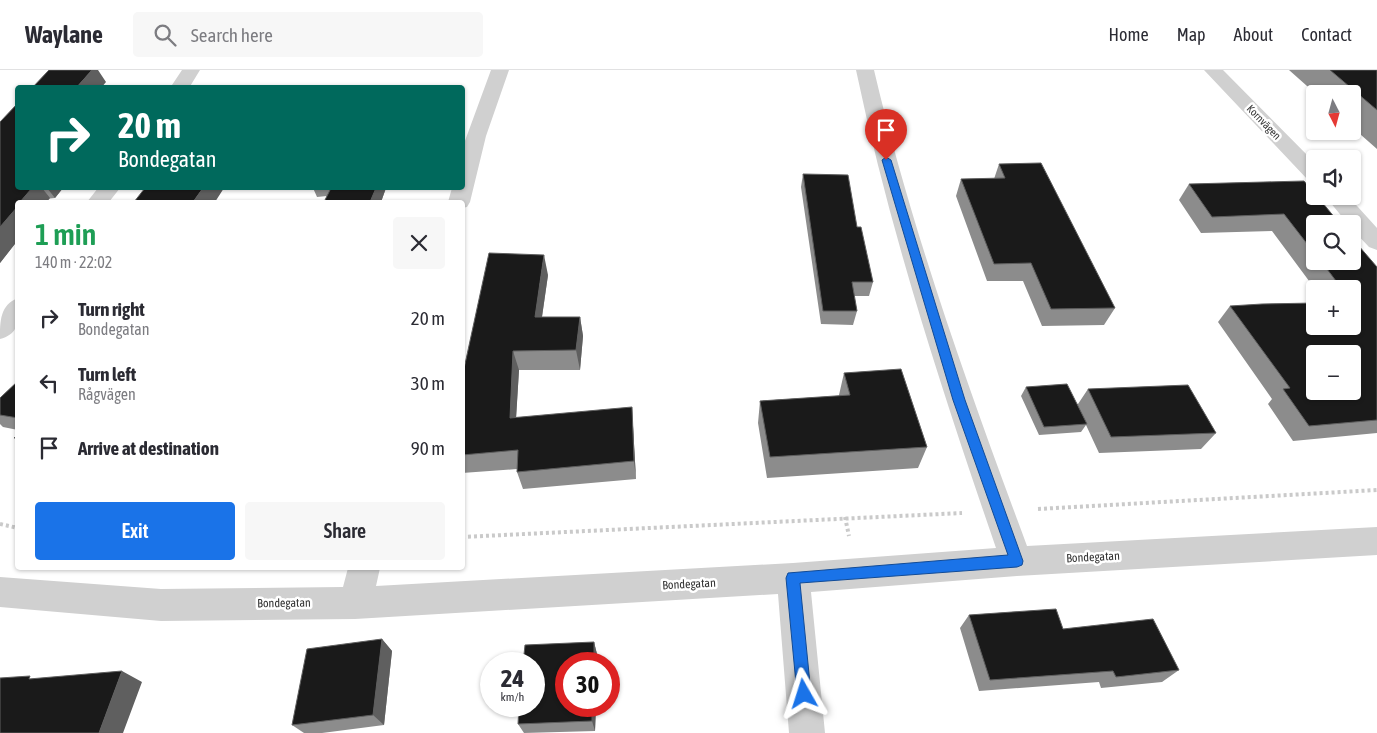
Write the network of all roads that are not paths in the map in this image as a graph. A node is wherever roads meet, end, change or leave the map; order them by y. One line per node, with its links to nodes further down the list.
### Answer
1 (191, 70): 5 (street)
2 (500, 70): 7 (street)
3 (865, 70): 15 (street)
4 (1213, 70): 6 (street, Kornvägen)
5 (181, 85)
6 (1306, 166)
7 (465, 179)
8 (107, 190): 9 (street)
9 (100, 200)
10 (1344, 205): 11 (street)
11 (1377, 242)
12 (15, 311): 13 (street)
13 (0, 330)
14 (1377, 541): 15 (street, Bondegatan)
15 (1017, 561): 17 (street, Bondegatan)
16 (364, 570): 19 (street)
17 (793, 578): 19 (street, Bondegatan); 20 (street)
18 (0, 592): 19 (street, Bondegatan)
19 (356, 602)
20 (808, 733)

